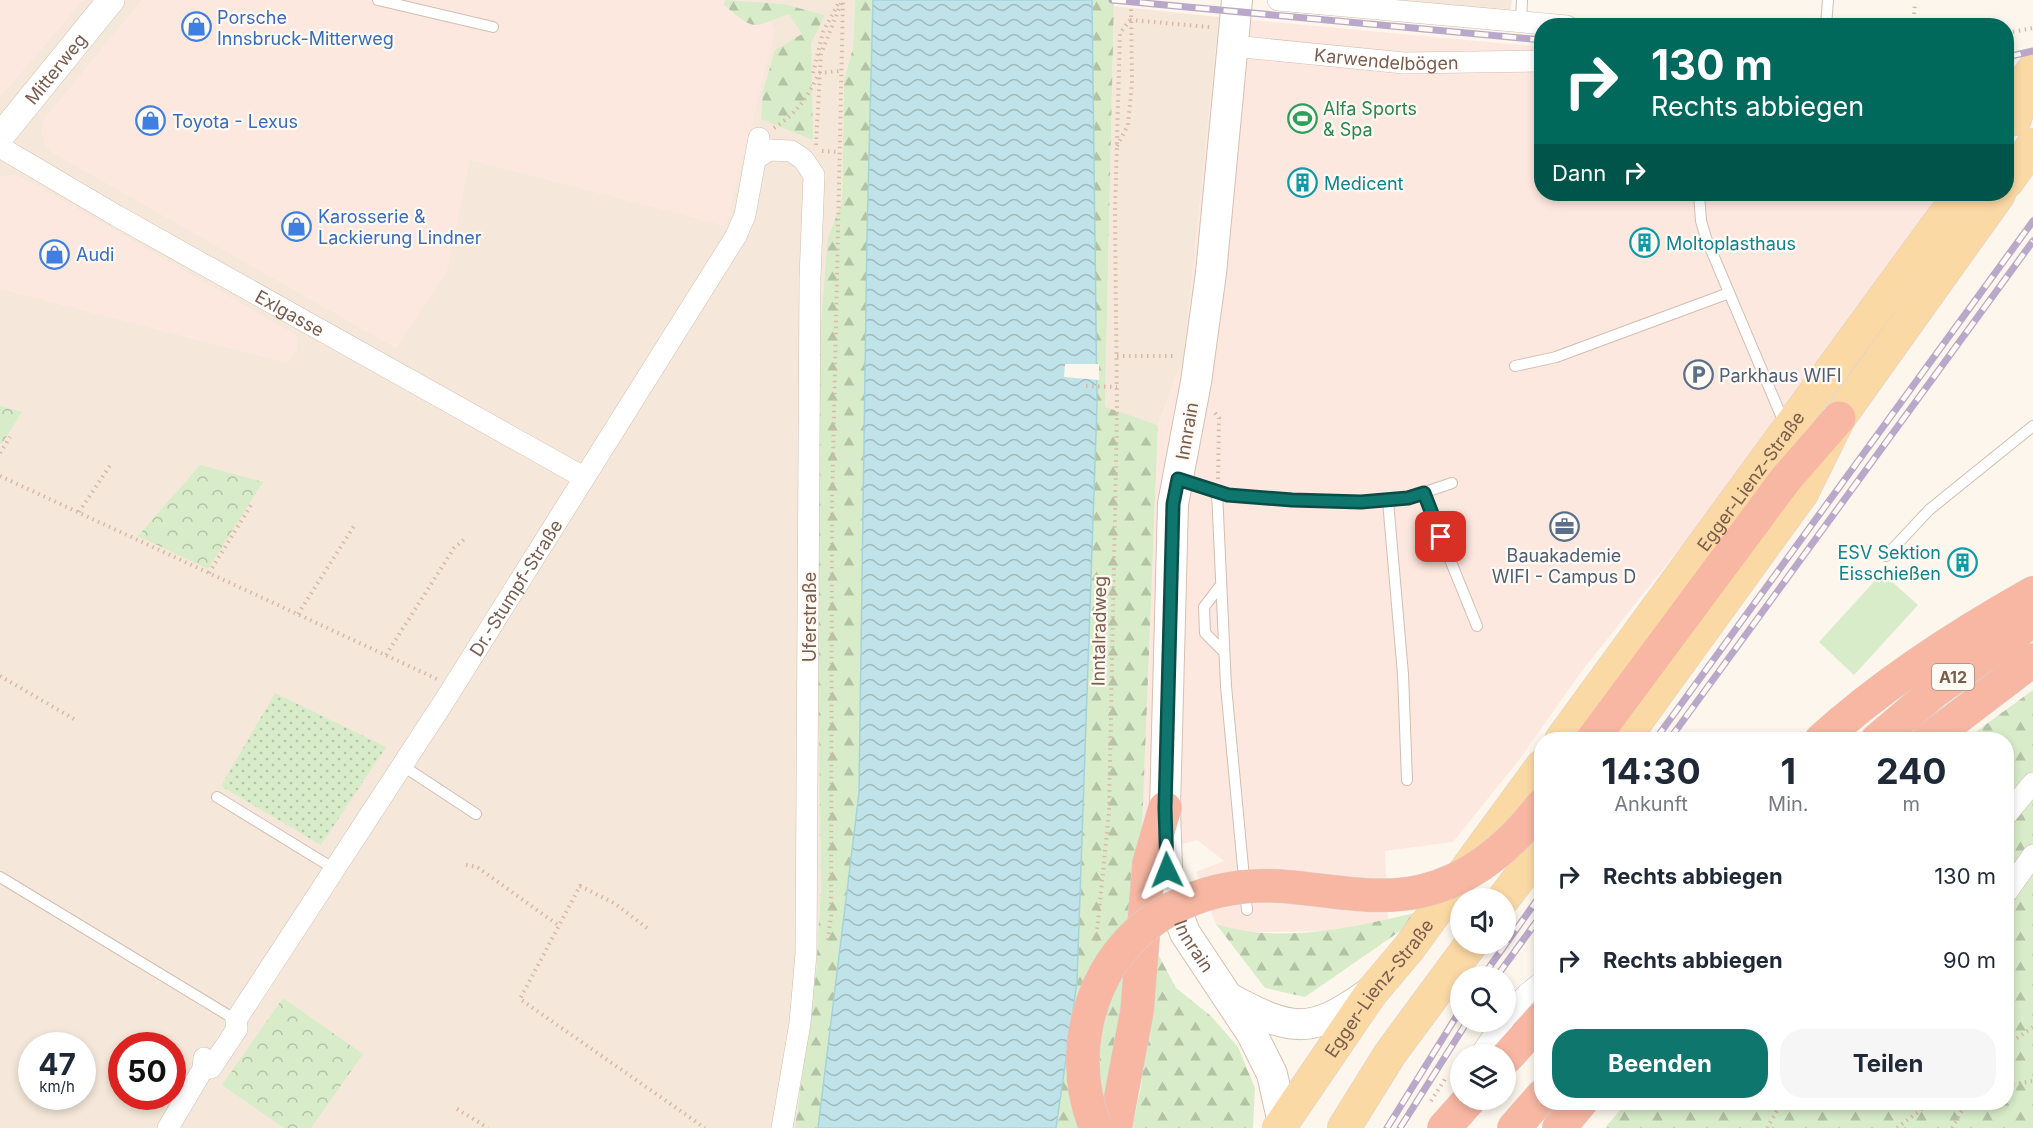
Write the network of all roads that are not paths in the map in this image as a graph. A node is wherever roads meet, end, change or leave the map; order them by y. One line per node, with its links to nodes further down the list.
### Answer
1 (111, 0): 14 (street, Mitterweg)
2 (378, 0): 10 (lane)
3 (1278, 0): 7 (street)
4 (1522, 0): 7 (lane)
5 (1828, 0): 6 (lane)
6 (1827, 18)
7 (1521, 21): 8 (street)
8 (1534, 22)
9 (1235, 25): 11 (street, Karwendelbögen); 27 (main road, Innrain)
10 (493, 27)
11 (1534, 62)
12 (2033, 70): 13 (main road)
13 (2019, 121): 15 (main road)
14 (0, 137)
15 (2014, 146)
16 (0, 147): 26 (street, Exlgasse)
17 (758, 148): 26 (street, Dr.-Stumpf-Straße); 76 (street, Uferstraße)
18 (1700, 201): 21 (lane)
19 (1955, 201): 25 (main road, Egger-Lienz-Straße)
20 (1994, 201): 23 (main road)
21 (1729, 293): 22 (lane); 25 (lane)
22 (1515, 366)
23 (1839, 418): 40 (highway); 41 (main road)
24 (2033, 426): 32 (lane)
25 (1788, 430): 39 (main road, Egger-Lienz-Straße)
26 (583, 477): 45 (street, Dr.-Stumpf-Straße)
27 (1178, 479): 29 (lane); 51 (main road, Innrain)
28 (1452, 483): 30 (lane)
29 (1217, 492): 31 (lane); 33 (lane)
30 (1424, 493): 31 (lane); 36 (lane)
31 (1388, 501): 47 (lane)
32 (1886, 556)
33 (1220, 585): 37 (lane); 37 (lane)
34 (2033, 593): 42 (highway)
35 (2033, 620): 43 (highway, A12)
36 (1477, 626)
37 (1224, 652): 60 (lane)
38 (2033, 660): 44 (highway, A12)
39 (1568, 732)
40 (1598, 732)
41 (1629, 732)
42 (1830, 732)
43 (1887, 732)
44 (1938, 732)
45 (403, 766): 52 (lane); 56 (street, Dr.-Stumpf-Straße)
46 (1534, 777): 63 (main road, Egger-Lienz-Straße)
47 (1407, 780)
48 (2033, 783): 50 (street)
49 (217, 797): 56 (lane)
50 (2014, 806)
51 (1165, 808): 64 (main road, Innrain); 78 (highway)
52 (476, 814)
53 (1534, 817): 77 (highway, bridge)
54 (2033, 855): 58 (street)
55 (1534, 859): 59 (main road)
56 (336, 870): 66 (street, Dr.-Stumpf-Straße)
57 (0, 877): 66 (lane)
58 (2014, 882)
59 (1512, 888)
60 (1247, 910)
61 (1464, 954): 79 (main road)
62 (1534, 988): 65 (street)
63 (1371, 993): 64 (main road); 74 (main road, Egger-Lienz-Straße)
64 (1227, 997): 74 (main road, Innrain)
65 (1516, 1006)
66 (236, 1020): 75 (street, Dr.-Stumpf-Straße)
67 (1534, 1027): 68 (highway)
68 (1516, 1047)
69 (1450, 1088): 80 (street)
70 (1534, 1105): 81 (highway)
71 (1450, 1110): 73 (highway)
72 (1574, 1110): 82 (highway)
73 (1436, 1117)
74 (1282, 1126)
75 (168, 1128)
76 (782, 1128)
77 (1096, 1128)
78 (1114, 1128)
79 (1344, 1128)
80 (1431, 1128)
81 (1514, 1128)
82 (1559, 1128)

